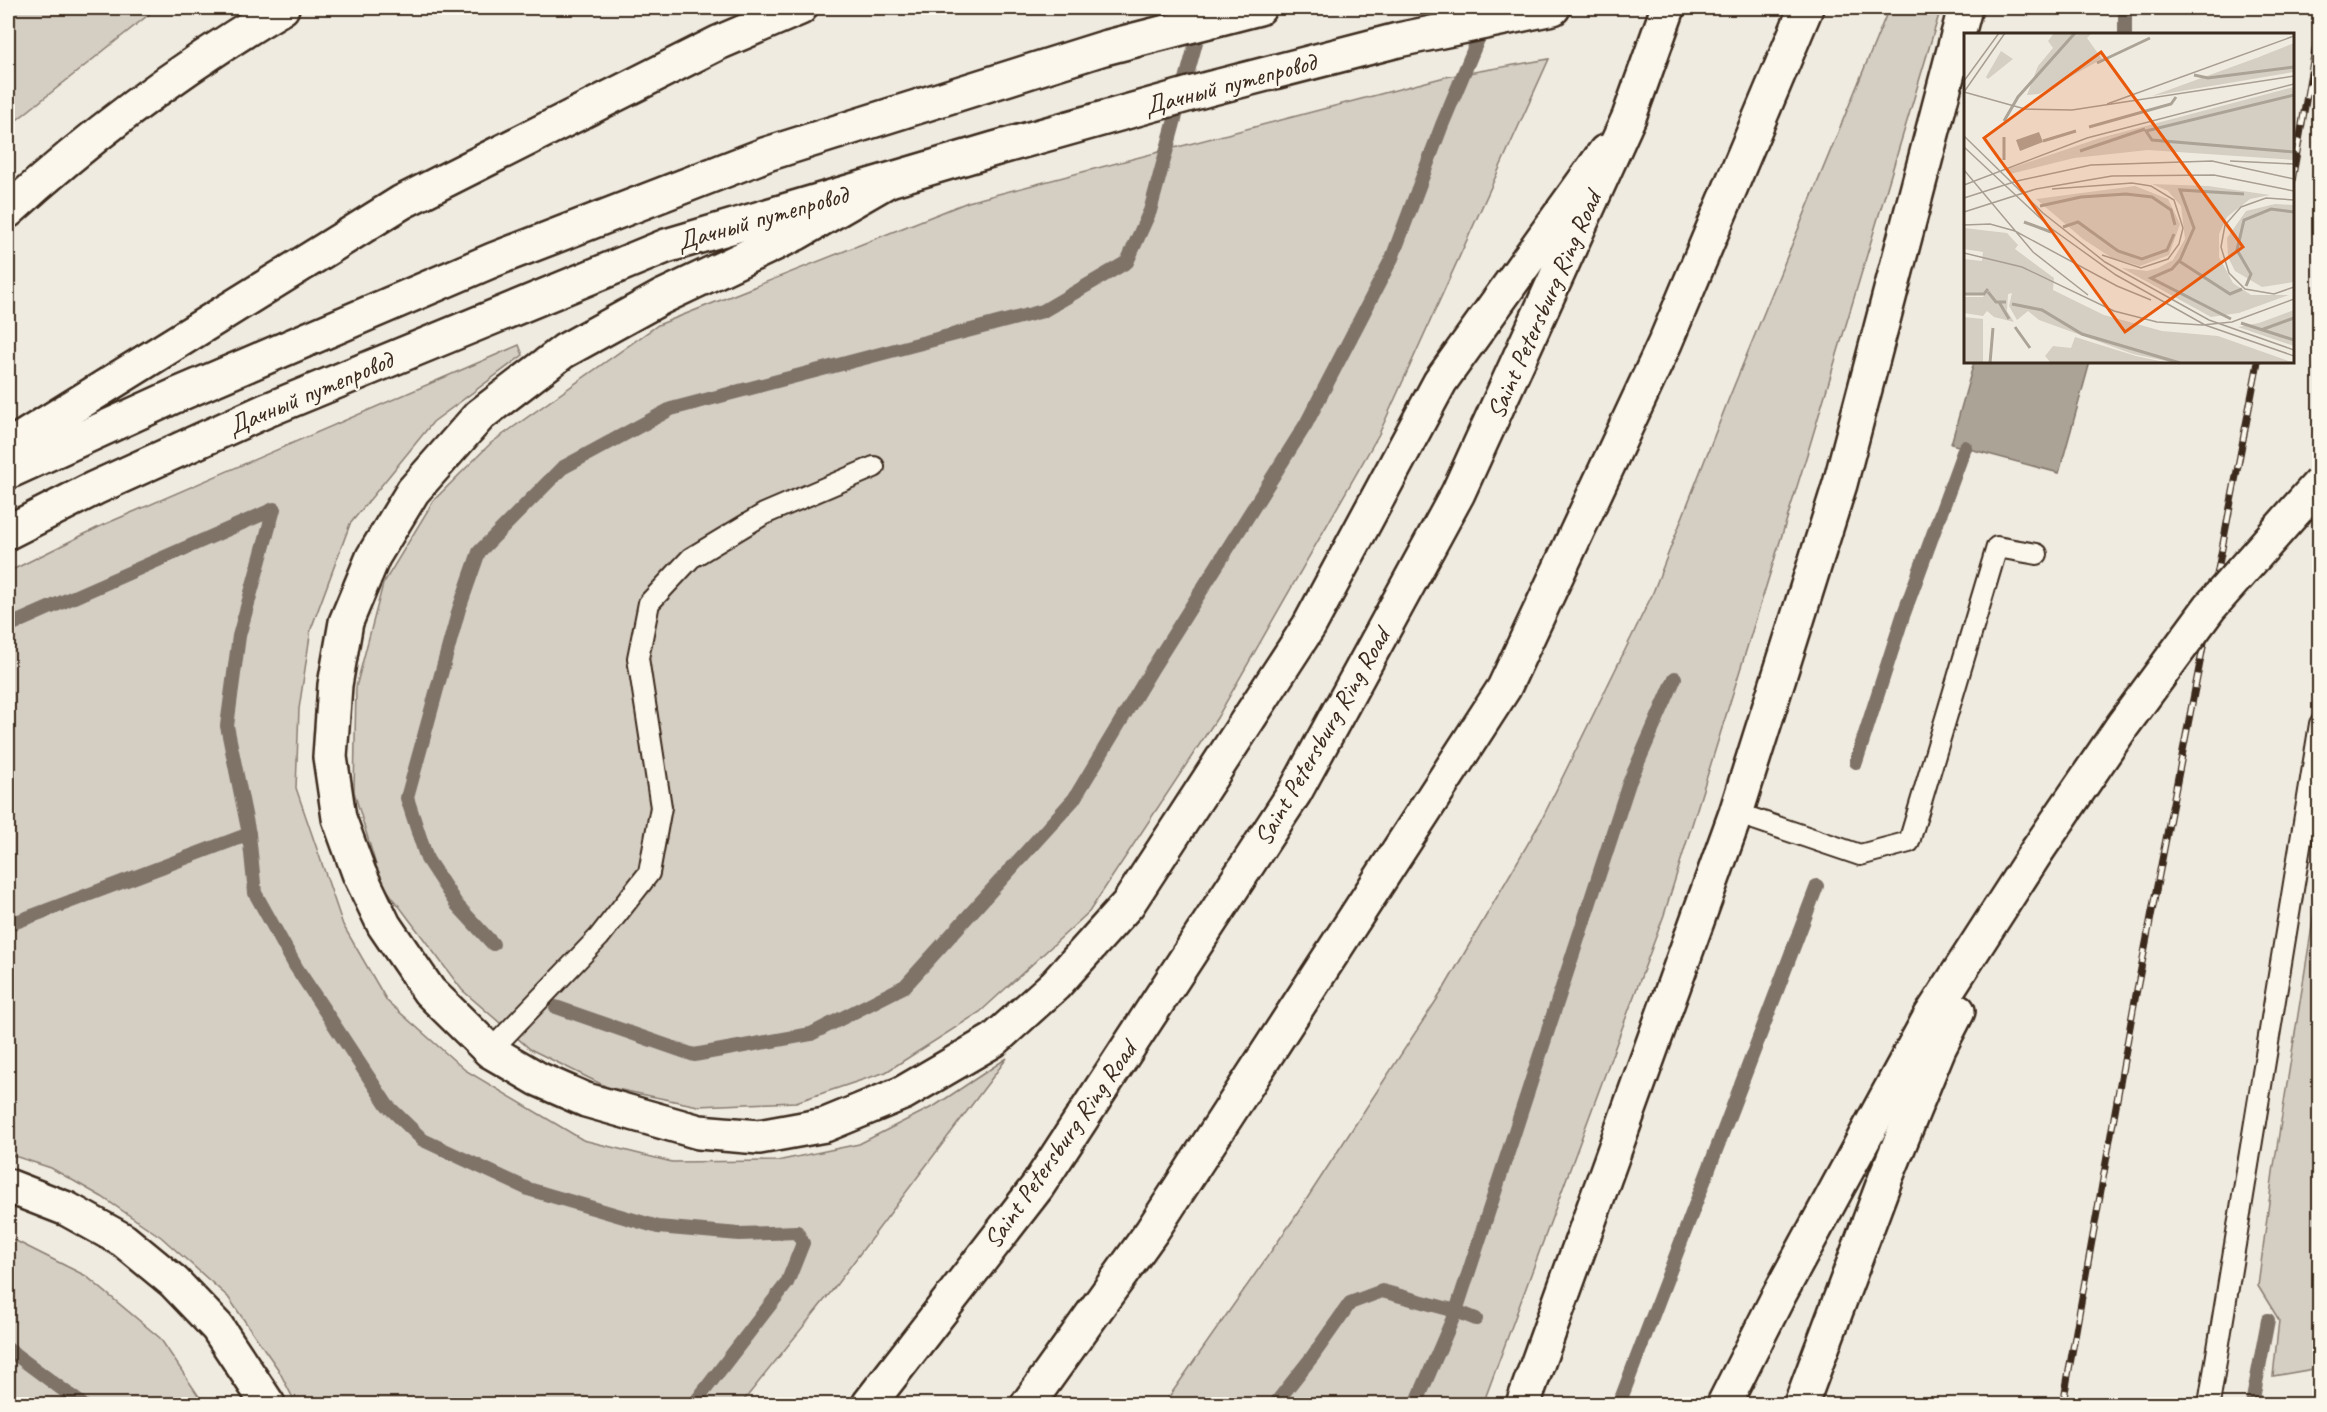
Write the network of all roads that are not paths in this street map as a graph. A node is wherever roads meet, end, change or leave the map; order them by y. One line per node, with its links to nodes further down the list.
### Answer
1 (282, 8): 9 (main road)
2 (303, 8): 9 (main road)
3 (800, 8): 13 (main road)
4 (1259, 8): 15 (main road, Дачный путепровод)
5 (1553, 8): 11 (main road, Дачный путепровод)
6 (1668, 8): 10 (main road, Saint Petersburg Ring Road)
7 (1806, 8): 26 (main road)
8 (1965, 8): 20 (main road)
9 (230, 39): 12 (main road)
10 (1629, 117): 22 (main road); 25 (main road, Saint Petersburg Ring Road)
11 (887, 181): 17 (main road, Дачный путепровод); 22 (main road)
12 (8, 211)
13 (8, 447)
14 (874, 467): 22 (lane)
15 (8, 472)
16 (2319, 483): 21 (main road, bridge)
17 (8, 532)
18 (2037, 554): 20 (lane)
19 (2319, 724): 30 (lane)
20 (1736, 813): 27 (main road)
21 (2037, 851): 28 (main road); 29 (main road)
22 (490, 1051)
23 (8, 1186): 24 (main road)
24 (268, 1404)
25 (869, 1404)
26 (1028, 1404)
27 (1523, 1404)
28 (1725, 1404)
29 (1801, 1404)
30 (2209, 1404)

